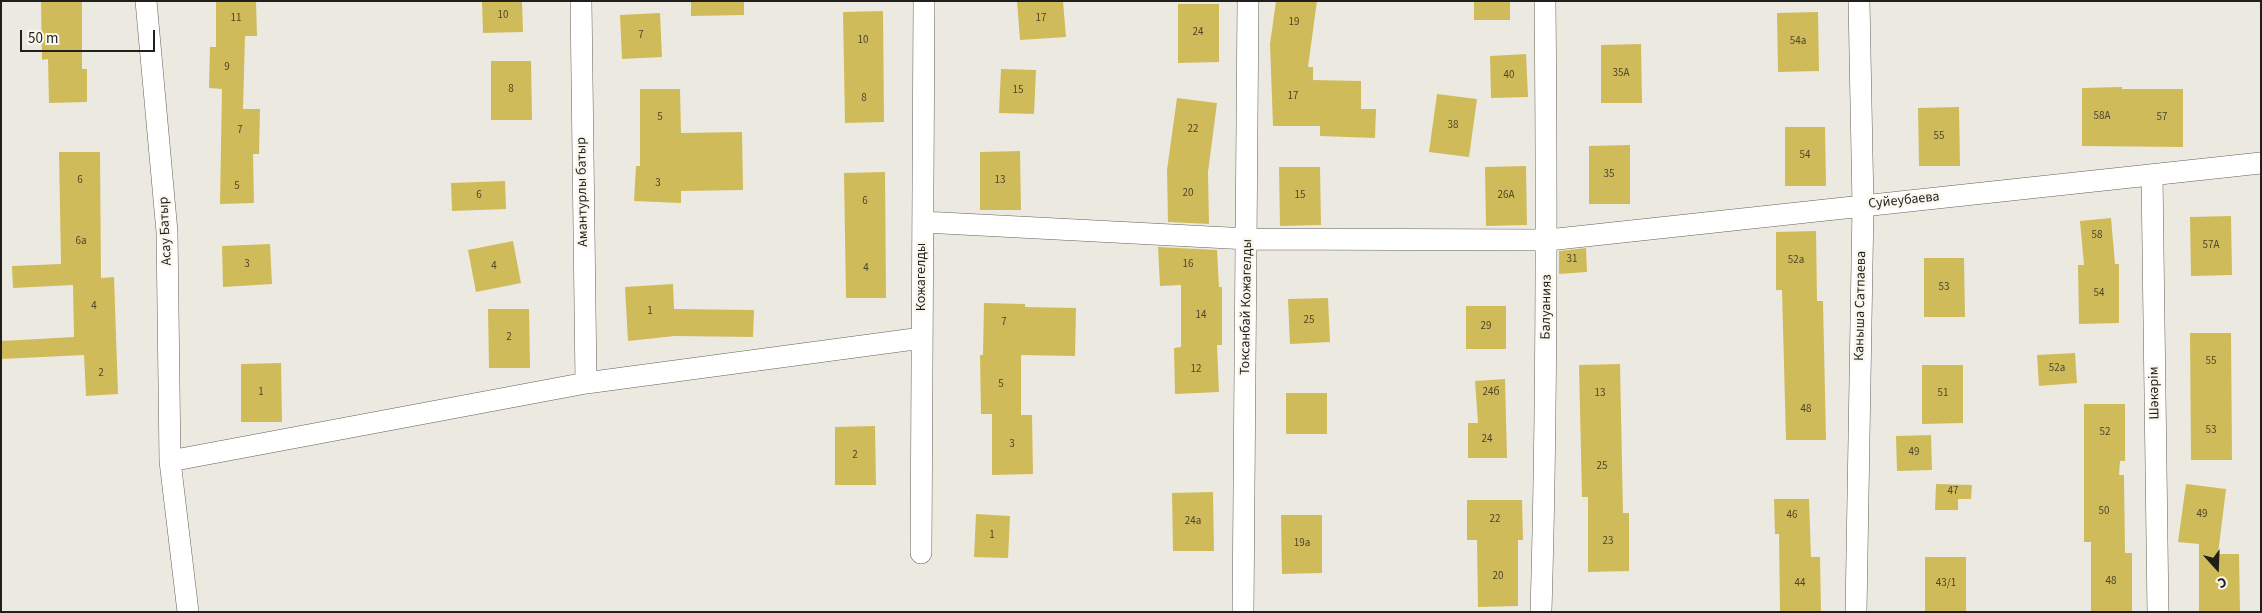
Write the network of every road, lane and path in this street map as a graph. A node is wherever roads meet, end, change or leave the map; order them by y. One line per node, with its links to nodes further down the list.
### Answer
1 (146, 1): 15 (street, Асау Батыр)
2 (580, 1): 14 (street, Амантурлы батыр)
3 (924, 1): 10 (street, Кожагелды)
4 (1248, 1): 11 (street, Токсанбай Кожагелды)
5 (1545, 1): 12 (street, Балуанияз)
6 (1859, 1): 9 (street, Каныша Сатпаева)
7 (2261, 163): 8 (street, Суйеубаева)
8 (2152, 174): 9 (street, Суйеубаева); 21 (street, Шәкәрім)
9 (1863, 206): 12 (street, Суйеубаева); 20 (street, Каныша Сатпаева)
10 (923, 222): 11 (street, Суйеубаева); 13 (street, Кожагелды)
11 (1248, 239): 12 (street, Суйеубаева); 18 (street, Токсанбай Кожагелды)
12 (1548, 240): 19 (street, Балуанияз)
13 (922, 338): 14 (street); 16 (street, Кожагелды)
14 (586, 383): 15 (street)
15 (170, 461): 17 (street, Асау Батыр)
16 (921, 553)
17 (188, 612)
18 (1243, 612)
19 (1541, 612)
20 (1856, 612)
21 (2158, 612)

